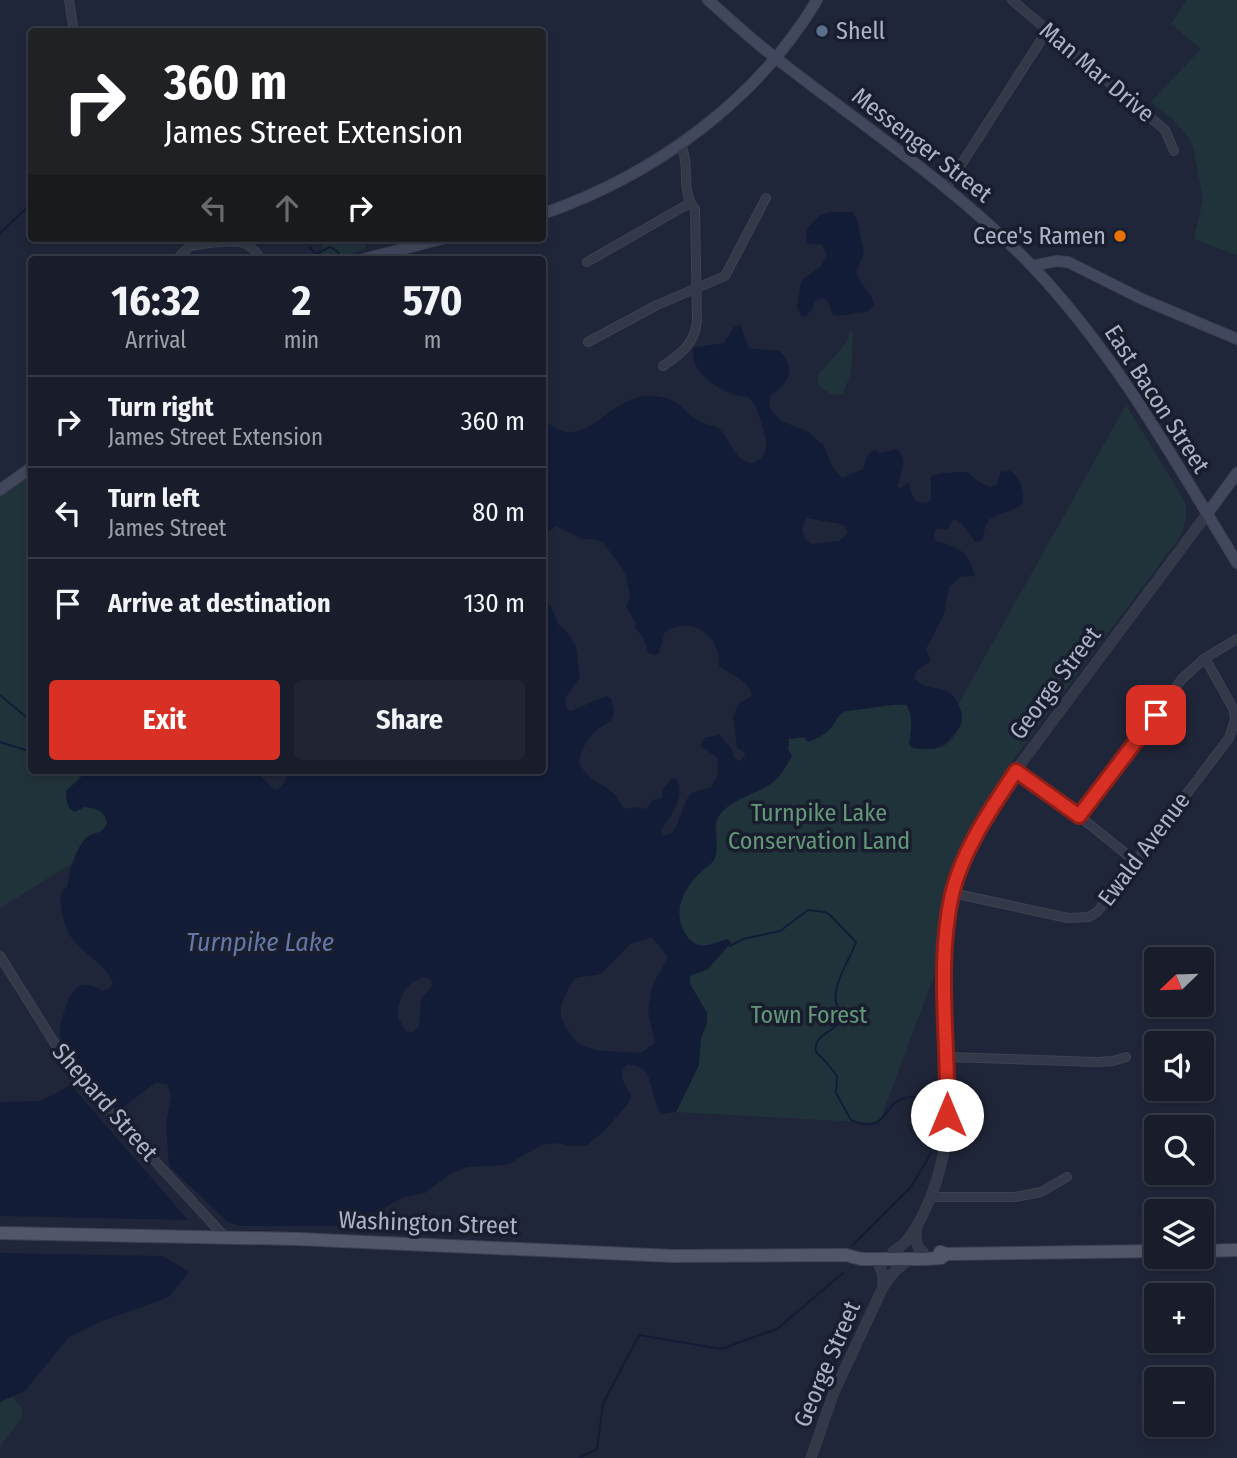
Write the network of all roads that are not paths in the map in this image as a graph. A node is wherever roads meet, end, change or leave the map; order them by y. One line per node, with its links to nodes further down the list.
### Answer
1 (69, 0): 5 (street)
2 (708, 0): 7 (main road, Messenger Street)
3 (817, 0): 7 (main road)
4 (1012, 0): 6 (street, Man Mar Drive)
5 (73, 28)
6 (1047, 31): 9 (street, Man Mar Drive); 10 (street)
7 (774, 58): 8 (main road); 10 (main road, Messenger Street)
8 (680, 144): 12 (street); 13 (main road)
9 (1174, 151)
10 (946, 188): 21 (main road, Messenger Street)
11 (766, 198): 22 (street)
12 (690, 203): 20 (street); 22 (street)
13 (546, 213)
14 (236, 242): 18 (street)
15 (236, 242): 17 (street)
16 (430, 242): 19 (main road)
17 (180, 256)
18 (259, 256)
19 (376, 256)
20 (587, 262)
21 (1032, 266): 23 (main road); 29 (main road, East Bacon Street)
22 (696, 289): 24 (street); 25 (street)
23 (1237, 339)
24 (588, 342)
25 (663, 366)
26 (28, 470): 28 (main road)
27 (1237, 474): 29 (main road, George Street)
28 (0, 489)
29 (1207, 514): 30 (main road, East Bacon Street); 33 (street, George Street)
30 (1237, 563)
31 (1237, 639): 32 (street)
32 (1205, 658): 34 (street); 35 (street, Ewald Avenue)
33 (1016, 771): 34 (street); 36 (street, George Street)
34 (1079, 816): 35 (street)
35 (1135, 861): 36 (street, Ewald Avenue)
36 (952, 893): 38 (street, George Street)
37 (0, 956): 44 (street, Shepard Street)
38 (947, 1057): 39 (street); 41 (street, George Street)
39 (1126, 1057)
40 (1067, 1177): 41 (street)
41 (932, 1197): 42 (street, George Street)
42 (917, 1226): 48 (street, George Street); 49 (street)
43 (0, 1233): 44 (main road, Washington Street)
44 (225, 1237): 51 (main road, Washington Street)
45 (1237, 1250): 47 (main road)
46 (1144, 1251): 50 (main road, Washington Street)
47 (1214, 1251)
48 (893, 1252): 49 (main road, Washington Street); 51 (main road, Washington Street)
49 (923, 1252): 50 (main road, Washington Street)
50 (946, 1254): 53 (main road, Washington Street)
51 (854, 1256): 52 (main road, Washington Street)
52 (877, 1259): 53 (main road, Washington Street); 54 (street, George Street)
53 (909, 1259): 54 (street, George Street)
54 (883, 1287): 55 (street, George Street)
55 (811, 1458)

